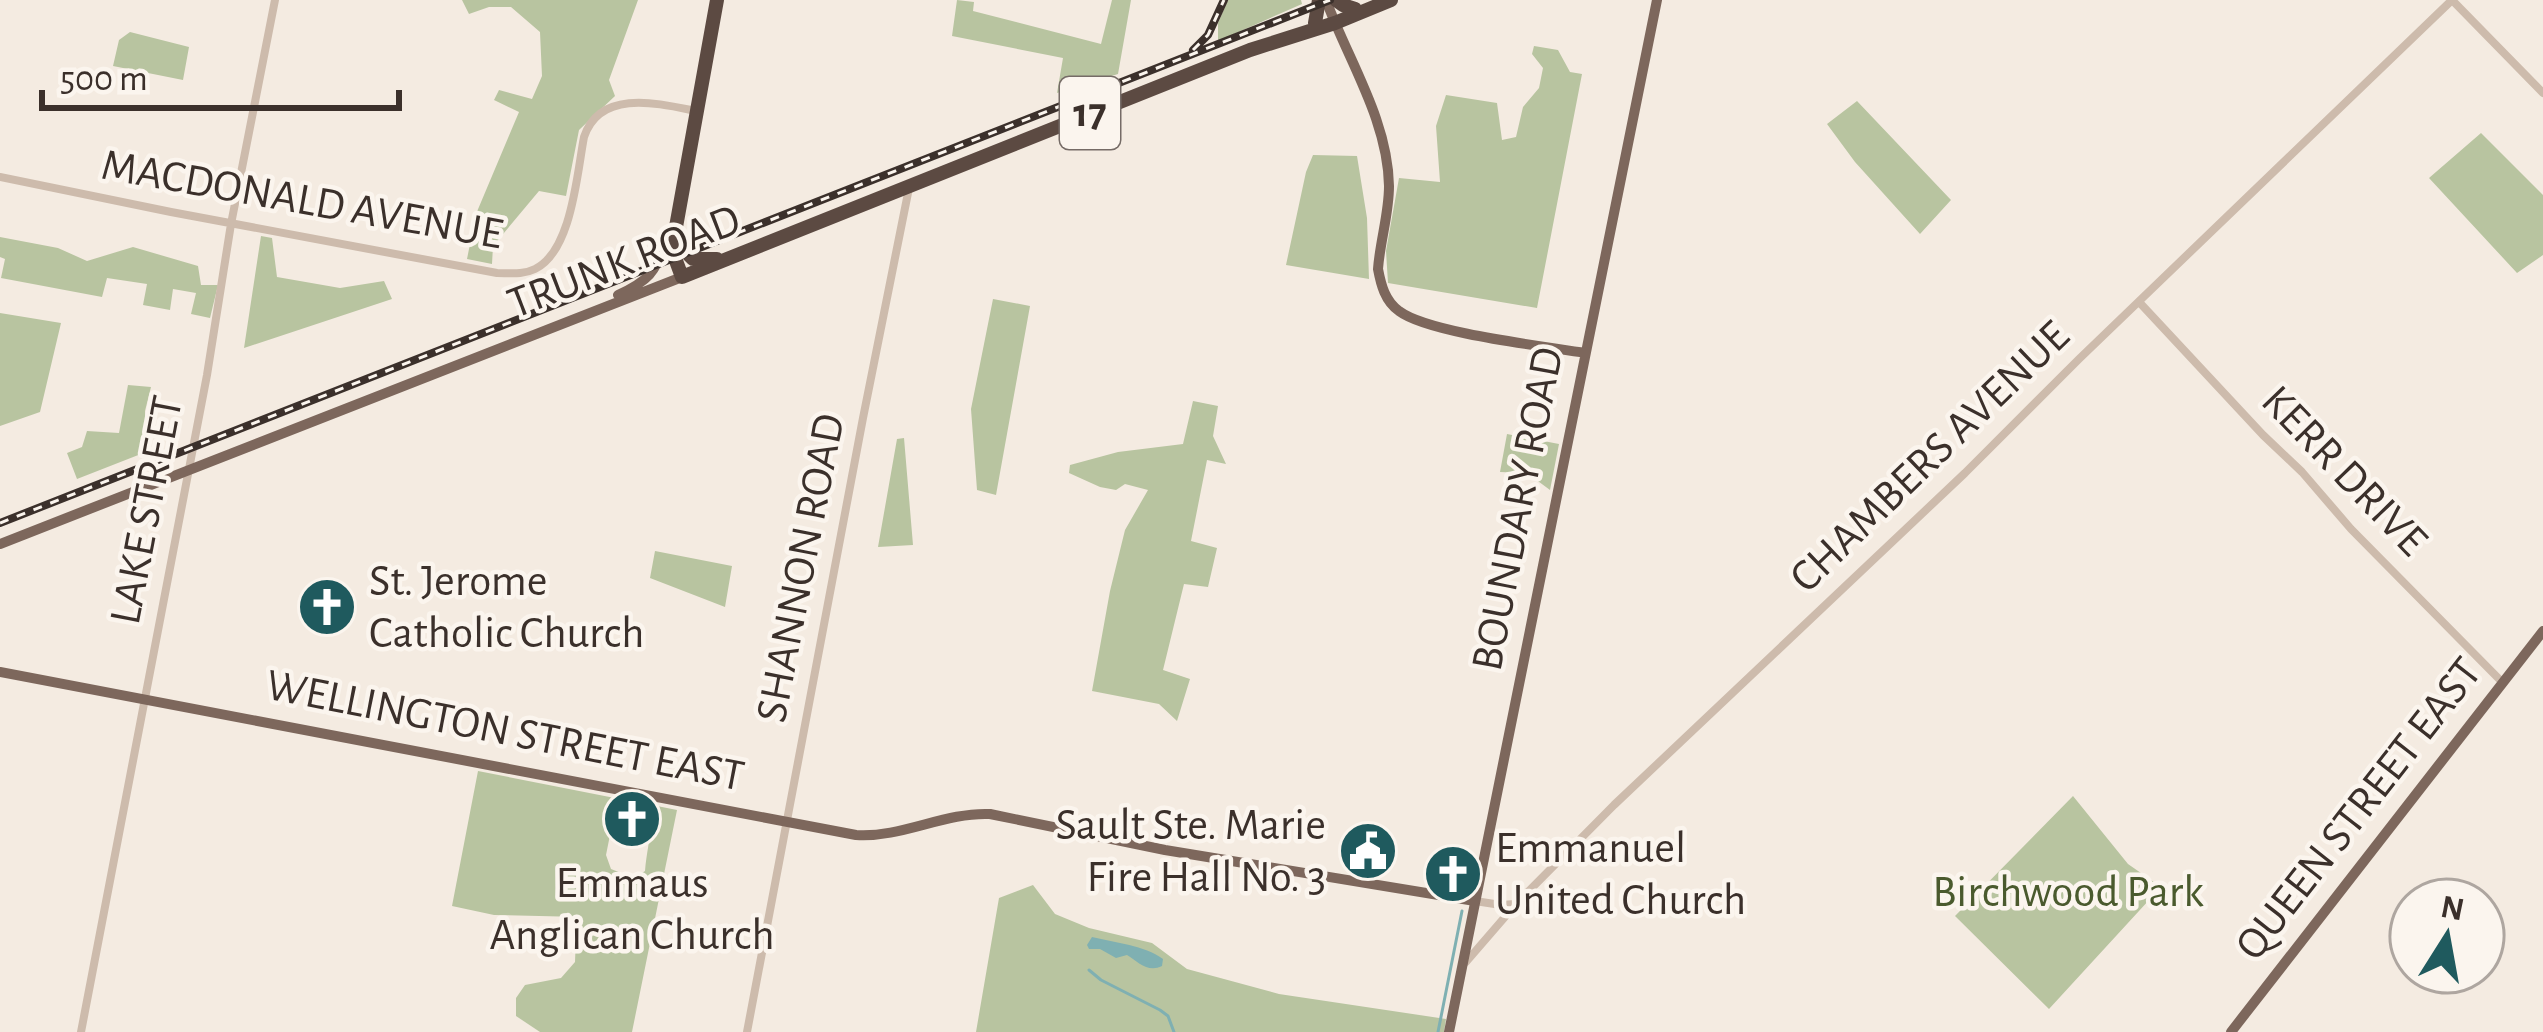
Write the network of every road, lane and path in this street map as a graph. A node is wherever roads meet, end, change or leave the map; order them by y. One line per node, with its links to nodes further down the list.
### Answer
1 (275, 0): 18 (street, LAKE STREET)
2 (717, 0): 14 (highway)
3 (1323, 0): 10 (main road); 11 (highway)
4 (1336, 0): 9 (highway)
5 (1376, 0): 9 (highway, TRUNK ROAD / 17)
6 (1391, 0): 10 (highway, TRUNK ROAD / 17)
7 (1657, 0): 23 (main road, BOUNDARY ROAD)
8 (2452, 0): 13 (street); 21 (street, CHAMBERS AVENUE)
9 (1355, 9): 10 (highway, TRUNK ROAD / 17)
10 (1334, 20): 11 (highway, TRUNK ROAD / 17); 12 (highway, TRUNK ROAD / 17); 23 (main road)
11 (1315, 23): 12 (highway, TRUNK ROAD / 17)
12 (1272, 42): 16 (highway, TRUNK ROAD / 17)
13 (2543, 93)
14 (696, 111): 17 (highway); 18 (street, MACDONALD AVENUE)
15 (0, 177): 18 (street, MACDONALD AVENUE)
16 (910, 188): 19 (highway, TRUNK ROAD / 17); 30 (street, SHANNON ROAD)
17 (678, 215): 19 (highway); 20 (highway); 22 (main road)
18 (231, 224): 24 (street, LAKE STREET)
19 (757, 248): 20 (highway, TRUNK ROAD / 17)
20 (682, 278): 22 (main road, TRUNK ROAD)
21 (2140, 303): 28 (street, KERR DRIVE); 32 (street, CHAMBERS AVENUE)
22 (608, 307): 24 (main road, TRUNK ROAD)
23 (1585, 353): 31 (main road, BOUNDARY ROAD)
24 (187, 471): 25 (main road, TRUNK ROAD); 29 (street, LAKE STREET)
25 (0, 544)
26 (2543, 631): 28 (main road, QUEEN STREET EAST)
27 (0, 672): 29 (main road, WELLINGTON STREET EAST)
28 (2503, 683): 37 (main road, QUEEN STREET EAST)
29 (144, 698): 30 (main road, WELLINGTON STREET EAST); 34 (street, LAKE STREET)
30 (786, 822): 31 (main road, WELLINGTON STREET EAST); 35 (street, SHANNON ROAD)
31 (1475, 901): 32 (street); 33 (main road, BOUNDARY ROAD)
32 (1517, 903): 33 (street, CHAMBERS AVENUE)
33 (1462, 968): 36 (main road, BOUNDARY ROAD)
34 (81, 1032)
35 (747, 1032)
36 (1449, 1032)
37 (2231, 1032)

